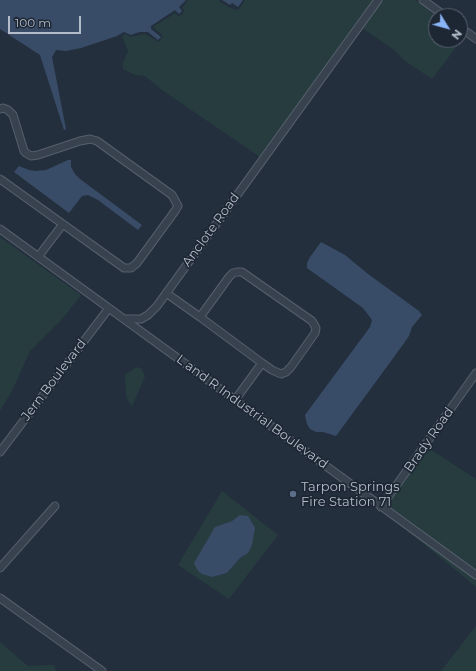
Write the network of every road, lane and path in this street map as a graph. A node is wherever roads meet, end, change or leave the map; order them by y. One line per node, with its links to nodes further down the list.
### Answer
1 (378, 0): 9 (street, Anclote Road)
2 (423, 0): 3 (street)
3 (434, 8)
4 (0, 109): 6 (street)
5 (0, 179): 6 (street)
6 (63, 224): 8 (street)
7 (0, 229): 8 (street)
8 (38, 257): 10 (street)
9 (166, 293): 11 (street); 12 (street, Anclote Road)
10 (109, 308): 12 (street); 16 (street, Jern Boulevard)
11 (200, 317): 13 (street); 13 (street)
12 (125, 319): 15 (street, L and R Industrial Boulevard)
13 (262, 363): 15 (street)
14 (476, 372): 18 (street, Brady Road)
15 (234, 400): 18 (street, L and R Industrial Boulevard)
16 (0, 452)
17 (54, 506): 19 (street)
18 (381, 507): 20 (street, L and R Industrial Boulevard)
19 (0, 568)
20 (476, 575)
21 (0, 598): 22 (street)
22 (102, 671)

